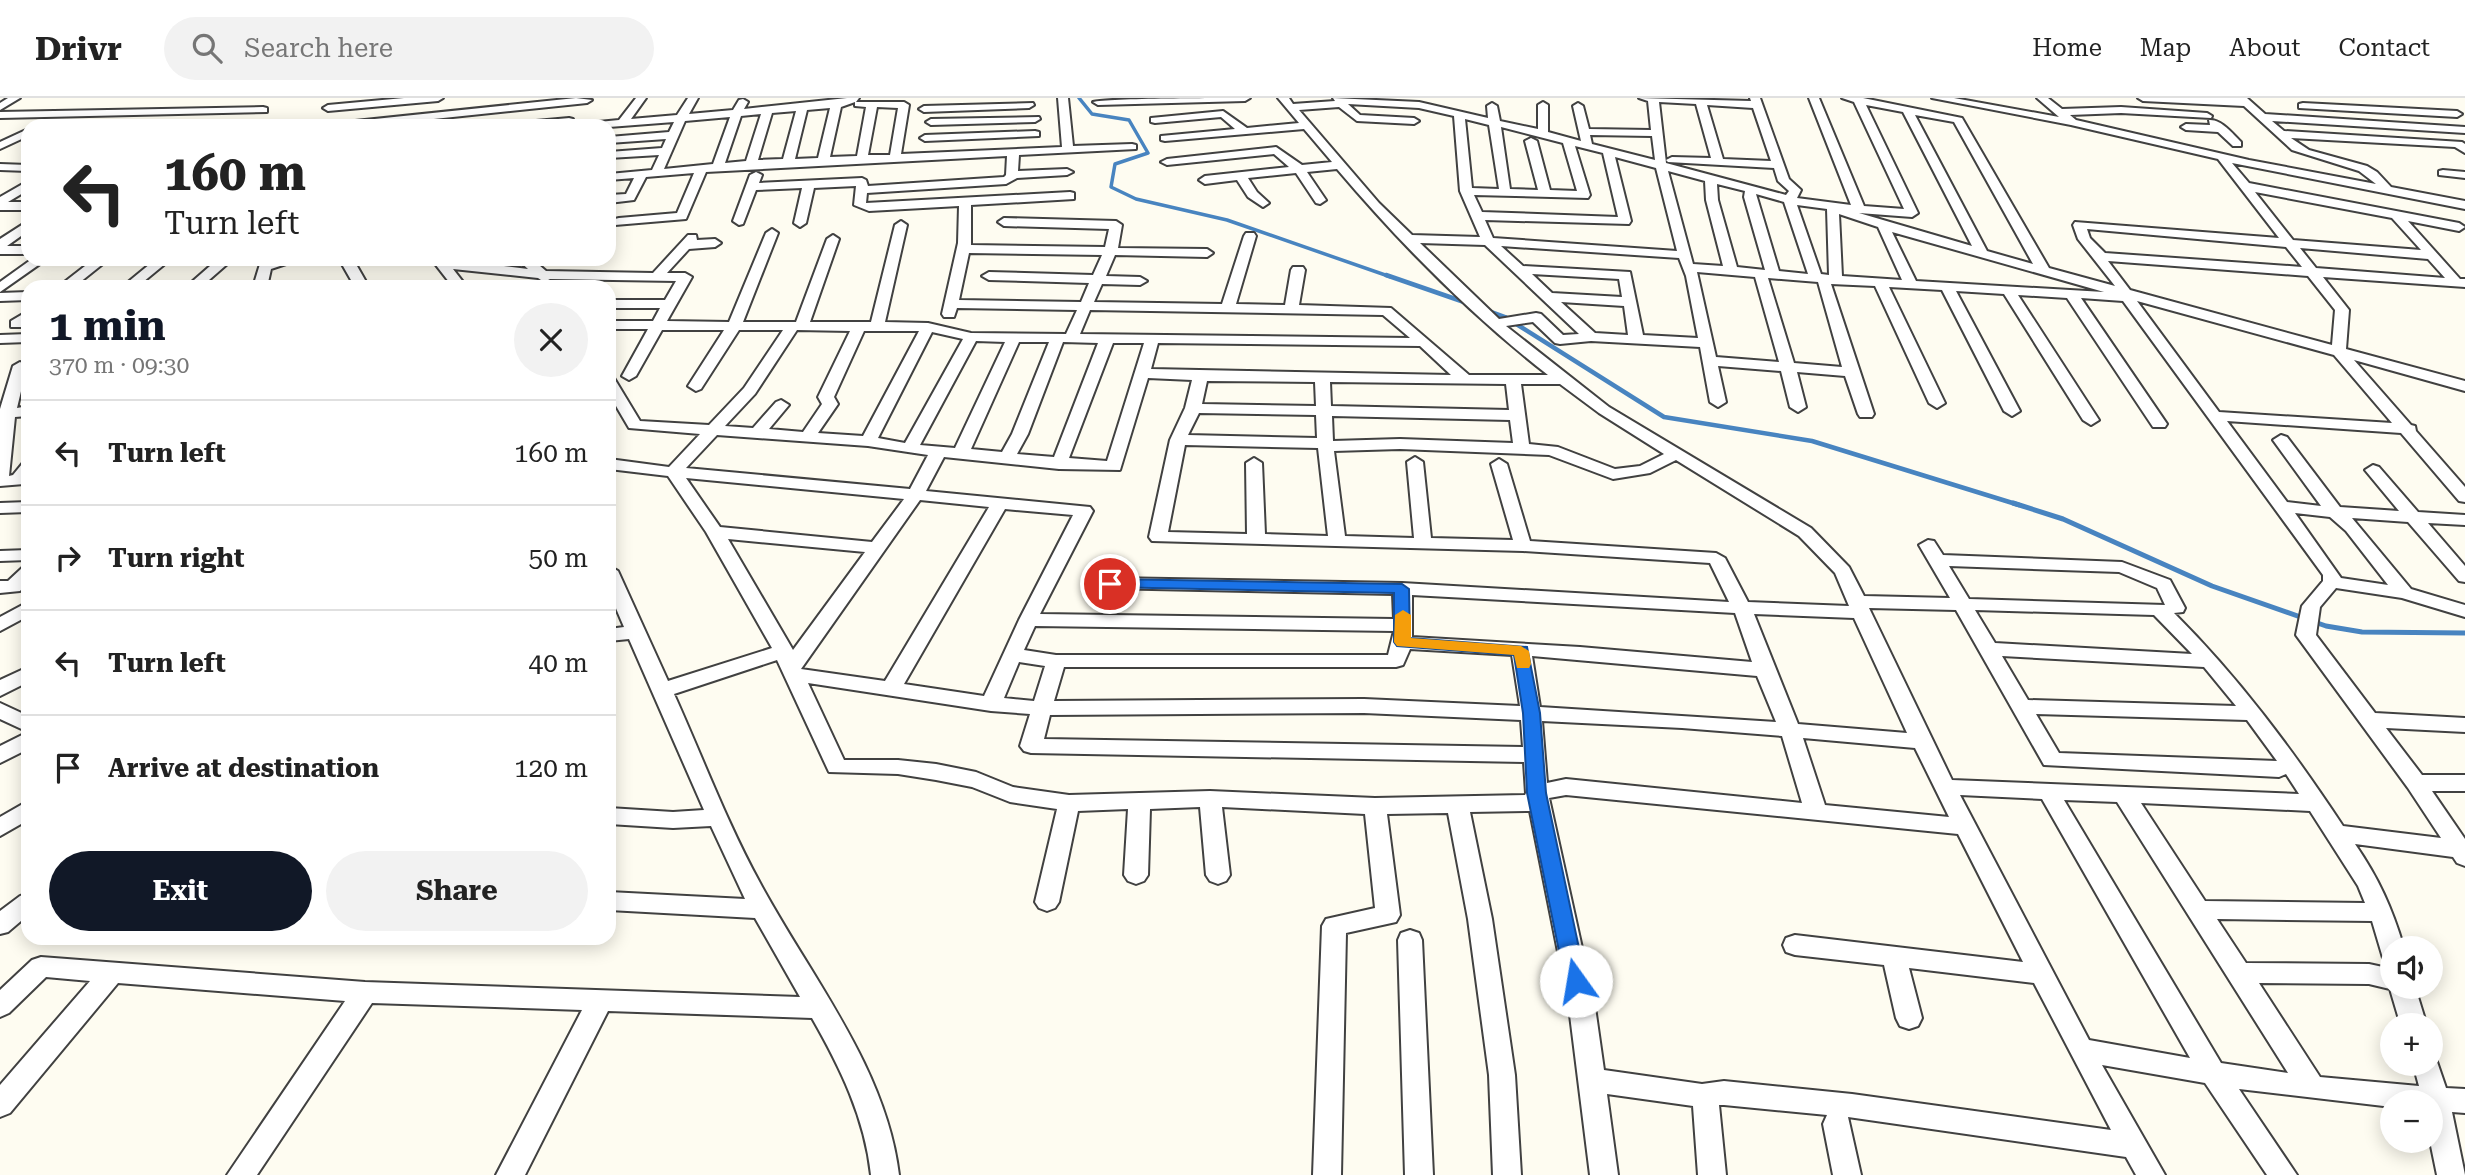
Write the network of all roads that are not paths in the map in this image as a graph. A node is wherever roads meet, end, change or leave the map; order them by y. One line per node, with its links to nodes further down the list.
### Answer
1 (15, 98): 42 (street)
2 (97, 98): 51 (street)
3 (146, 98): 47 (street)
4 (258, 98): 47 (street)
5 (438, 98): 32 (street)
6 (641, 98): 66 (street)
7 (693, 98): 55 (street)
8 (746, 98): 48 (street)
9 (1063, 98): 97 (street)
10 (1245, 98): 28 (street)
11 (1398, 98): 38 (street)
12 (1644, 98): 20 (street)
13 (1814, 98): 152 (street)
14 (1937, 98): 68 (street)
15 (2042, 98): 49 (street)
16 (2108, 98): 46 (street)
17 (2146, 98): 23 (street)
18 (2401, 98): 50 (street)
19 (588, 99): 60 (street); 61 (street)
20 (1653, 99): 21 (street); 79 (street)
21 (1670, 99): 29 (street)
22 (1852, 99): 45 (street); 153 (street)
23 (2192, 99): 26 (street); 56 (street)
24 (1339, 100): 33 (street); 38 (street); 38 (street)
25 (1715, 100): 29 (street); 30 (street)
26 (2244, 101): 57 (street)
27 (846, 102): 34 (street); 35 (street); 107 (street)
28 (1098, 102)
29 (1701, 102): 111 (street)
30 (1756, 102): 115 (street)
31 (2299, 102): 50 (street); 64 (street)
32 (326, 103)
33 (1286, 103): 72 (street)
34 (797, 104): 44 (street); 112 (street)
35 (872, 104): 104 (street); 106 (street)
36 (1543, 104): 81 (street)
37 (1029, 105): 39 (street)
38 (1419, 105): 52 (street)
39 (984, 106): 43 (street); 65 (street)
40 (1492, 106): 70 (street)
41 (1578, 106): 77 (street)
42 (0, 107)
43 (924, 108)
44 (768, 109): 48 (street); 113 (street)
45 (1907, 110): 180 (street); 195 (street)
46 (2121, 110): 49 (street); 56 (street); 71 (street)
47 (119, 112): 51 (street); 59 (street)
48 (737, 112): 55 (street); 116 (street)
49 (2059, 112): 68 (street)
50 (2420, 112): 53 (street)
51 (67, 113): 54 (street); 58 (street)
52 (1459, 114): 70 (street); 136 (street)
53 (2457, 114)
54 (0, 116)
55 (682, 116): 66 (street); 84 (street)
56 (2207, 116): 74 (street)
57 (2262, 117): 64 (street); 82 (street)
58 (55, 119)
59 (106, 119)
60 (431, 119)
61 (571, 119)
62 (1035, 119): 65 (street)
63 (1155, 120): 76 (street)
64 (2317, 120): 75 (street)
65 (984, 121): 67 (street); 86 (street)
66 (623, 122): 69 (street)
67 (931, 122)
68 (2072, 122): 103 (street)
69 (616, 123)
70 (1495, 123): 81 (street); 137 (street)
71 (2134, 124)
72 (1305, 126): 76 (street); 114 (street)
73 (2171, 126): 74 (street)
74 (2222, 129): 92 (street)
75 (2465, 130)
76 (1244, 131): 88 (street)
77 (1584, 132): 79 (street); 93 (street)
78 (21, 133): 83 (street)
79 (1657, 133): 110 (street)
80 (1035, 134): 86 (street)
81 (1543, 134): 90 (street)
82 (2280, 134): 95 (street); 135 (street)
83 (0, 135)
84 (674, 135): 89 (street); 98 (street)
85 (21, 136): 94 (street)
86 (983, 136): 87 (street); 101 (street)
87 (925, 138)
88 (1165, 138)
89 (616, 140)
90 (1568, 140): 93 (street); 140 (street)
91 (1531, 141): 138 (street)
92 (2237, 144)
93 (1587, 145): 99 (street)
94 (0, 146)
95 (2463, 146)
96 (1132, 147): 97 (street)
97 (1068, 149): 100 (street)
98 (667, 151): 102 (street); 120 (street)
99 (1608, 151): 110 (street); 140 (street)
100 (1013, 152): 101 (street); 124 (street)
101 (982, 153): 104 (street)
102 (616, 155)
103 (2222, 156): 130 (street); 135 (street)
104 (895, 158): 106 (street)
105 (1199, 159): 109 (street); 119 (street); 127 (street)
106 (862, 160): 107 (street)
107 (823, 161): 112 (street)
108 (21, 162): 117 (street)
109 (1167, 162)
110 (1661, 162): 111 (street); 128 (street); 183 (street)
111 (1718, 162): 115 (street)
112 (788, 163): 113 (street)
113 (756, 164): 116 (street); 131 (street)
114 (1339, 165): 119 (street); 169 (street)
115 (1779, 165): 146 (street)
116 (718, 167): 118 (street)
117 (4, 168)
118 (702, 168): 120 (street); 158 (street)
119 (1298, 169): 127 (street); 145 (street)
120 (657, 171): 122 (street)
121 (1067, 172): 124 (street)
122 (642, 173): 126 (street); 141 (street)
123 (2443, 173): 125 (street)
124 (1012, 175): 133 (street)
125 (2465, 175)
126 (616, 176)
127 (1241, 176): 147 (street)
128 (1711, 179): 134 (street); 193 (street)
129 (809, 184): 131 (street); 133 (street); 160 (street)
130 (2245, 186): 155 (street); 172 (street)
131 (752, 187): 157 (street)
132 (21, 190): 148 (street)
133 (862, 190): 144 (street)
134 (1751, 190): 146 (street); 196 (street)
135 (2387, 190): 143 (street)
136 (1466, 191): 137 (street); 154 (street)
137 (1505, 192): 138 (street)
138 (1545, 194): 140 (street)
139 (1070, 196): 144 (street)
140 (1601, 196): 154 (street)
141 (630, 197): 142 (street); 156 (street)
142 (616, 198)
143 (2429, 198): 149 (street); 164 (street)
144 (965, 200): 174 (street)
145 (1320, 200)
146 (1790, 200): 151 (street); 201 (street)
147 (1264, 203)
148 (0, 204): 150 (street)
149 (2465, 205)
150 (21, 206)
151 (1833, 208): 152 (street); 162 (street); 201 (street)
152 (1856, 209): 153 (street)
153 (1904, 213): 166 (street)
154 (1478, 216): 170 (street)
155 (2397, 216): 164 (street); 181 (street)
156 (616, 219)
157 (738, 221)
158 (616, 222)
159 (1004, 222): 177 (street)
160 (800, 223)
161 (901, 225): 236 (street)
162 (1883, 225): 166 (street); 213 (street)
163 (21, 230): 173 (street)
164 (2462, 230)
165 (772, 233): 233 (street)
166 (1918, 235): 180 (street)
167 (1250, 236): 228 (street)
168 (834, 239): 234 (street)
169 (1407, 239): 170 (street); 230 (street)
170 (1488, 241): 178 (street); 194 (street)
171 (715, 243): 198 (street)
172 (2292, 243): 181 (street); 182 (street); 197 (street)
173 (0, 245)
174 (963, 248): 177 (street); 226 (street)
175 (0, 250): 176 (street)
176 (21, 250)
177 (1111, 250): 179 (street); 202 (street)
178 (1625, 250): 183 (street); 199 (street)
179 (1207, 253)
180 (1982, 254): 195 (street)
181 (2429, 255): 214 (street)
182 (2101, 257): 197 (street); 219 (street)
183 (1686, 261): 193 (street); 250 (street)
184 (30, 266): 216 (street)
185 (93, 266): 203 (street)
186 (155, 266): 204 (street)
187 (218, 266): 205 (street)
188 (269, 266): 206 (street)
189 (444, 266): 207 (street)
190 (463, 266): 208 (street)
191 (531, 266): 209 (street)
192 (1298, 270): 229 (street)
193 (1731, 270): 196 (street)
194 (1521, 271): 199 (street); 222 (street)
195 (2044, 271): 219 (street)
196 (1766, 273): 201 (street); 257 (street)
197 (2316, 274): 214 (street); 252 (street)
198 (658, 275): 210 (street); 225 (street)
199 (1625, 275): 223 (street)
200 (989, 276): 202 (street)
201 (1825, 278): 212 (street); 258 (street)
202 (1098, 279): 211 (street); 227 (street)
203 (74, 280)
204 (138, 280)
205 (201, 280)
206 (262, 280)
207 (455, 280)
208 (540, 280)
209 (545, 280)
210 (565, 280)
211 (1140, 281)
212 (1880, 282): 213 (street); 271 (street)
213 (1910, 283): 215 (street)
214 (2460, 283)
215 (1947, 286): 217 (street); 275 (street)
216 (0, 288)
217 (2008, 289): 218 (street); 281 (street)
218 (2071, 293): 219 (street); 282 (street)
219 (2126, 295): 252 (street); 280 (street)
220 (21, 296): 221 (street)
221 (0, 297)
222 (1548, 297): 223 (street); 241 (street)
223 (1630, 302): 246 (street)
224 (616, 304): 225 (street)
225 (670, 304): 232 (street)
226 (951, 304): 227 (street); 237 (street)
227 (1084, 306): 228 (street); 243 (street)
228 (1227, 310): 229 (street)
229 (1291, 310): 249 (street)
230 (1494, 316): 248 (street); 251 (street)
231 (616, 325): 232 (street)
232 (658, 326): 233 (street); 261 (street)
233 (734, 326): 234 (street); 267 (street)
234 (797, 326): 235 (street); 284 (street)
235 (859, 326): 236 (street); 286 (street)
236 (877, 327): 237 (street)
237 (932, 328): 240 (street); 289 (street)
238 (21, 330): 244 (street)
239 (21, 331): 253 (street)
240 (971, 337): 242 (street); 292 (street)
241 (1591, 337): 246 (street); 248 (street)
242 (1014, 338): 243 (street); 294 (street)
243 (1064, 338): 245 (street); 296 (street)
244 (0, 339)
245 (1107, 339): 247 (street); 299 (street)
246 (1636, 339): 250 (street)
247 (1152, 340): 249 (street); 260 (street)
248 (1556, 340): 251 (street)
249 (1423, 342): 265 (street)
250 (1707, 343): 254 (street)
251 (1529, 345): 264 (street)
252 (2339, 352): 268 (street); 283 (street)
253 (0, 356)
254 (1711, 361): 257 (street); 270 (street)
255 (21, 366): 256 (street)
256 (0, 367)
257 (1789, 368): 258 (street); 273 (street)
258 (1851, 372): 278 (street)
259 (21, 373): 277 (street)
260 (1142, 373): 262 (street); 299 (street)
261 (629, 376)
262 (1201, 376): 263 (street); 274 (street)
263 (1322, 378): 265 (street); 276 (street)
264 (1563, 379): 266 (street); 295 (street)
265 (1465, 380): 266 (street)
266 (1513, 381): 279 (street)
267 (696, 386)
268 (2465, 386)
269 (616, 393): 284 (street)
270 (1718, 402)
271 (1937, 403)
272 (781, 405): 285 (street)
273 (1798, 407)
274 (1193, 408): 276 (street); 287 (street)
275 (2012, 411)
276 (1323, 412): 279 (street); 290 (street)
277 (4, 414): 304 (street)
278 (1866, 414)
279 (1518, 415): 291 (street)
280 (2215, 416): 283 (street); 309 (street)
281 (2091, 420)
282 (2159, 424)
283 (2409, 429): 306 (street)
284 (711, 430): 285 (street); 303 (street)
285 (757, 434): 286 (street)
286 (807, 438): 289 (street)
287 (1178, 440): 290 (street); 315 (street)
288 (2281, 440): 311 (street)
289 (868, 441): 292 (street)
290 (1325, 444): 291 (street); 316 (street)
291 (1522, 448): 295 (street)
292 (910, 449): 293 (street)
293 (939, 451): 294 (street); 305 (street)
294 (961, 453): 296 (street)
295 (1676, 454): 329 (street)
296 (1007, 457): 299 (street)
297 (1415, 462): 317 (street)
298 (1254, 463): 315 (street)
299 (1059, 464)
300 (1499, 464): 318 (street)
301 (616, 465): 303 (street)
302 (2373, 470): 312 (street)
303 (673, 471): 305 (street); 314 (street)
304 (21, 476)
305 (915, 495): 307 (street); 319 (street)
306 (2465, 497)
307 (999, 503): 334 (street); 348 (street)
308 (21, 507): 310 (street)
309 (2281, 507): 311 (street); 323 (street)
310 (0, 508)
311 (2335, 512): 312 (street); 327 (street)
312 (2415, 517): 313 (street); 322 (street)
313 (2465, 520)
314 (715, 532): 319 (street); 344 (street)
315 (1255, 540): 316 (street)
316 (1337, 541): 317 (street)
317 (1423, 543): 318 (street)
318 (1523, 546): 330 (street)
319 (877, 548): 344 (street)
320 (21, 555): 321 (street)
321 (0, 556)
322 (2465, 577)
323 (2332, 582): 327 (street); 356 (street)
324 (1110, 584): 326 (street)
325 (616, 587): 336 (street)
326 (1402, 589): 330 (street); 338 (street)
327 (2403, 593): 332 (street)
328 (1962, 603): 329 (street); 331 (street); 339 (street); 343 (street)
329 (1859, 607): 330 (street); 360 (street)
330 (1742, 608): 345 (street)
331 (2176, 608)
332 (2465, 611)
333 (21, 612): 335 (street)
334 (1028, 620): 338 (street); 341 (street)
335 (0, 625)
336 (636, 632): 337 (street); 349 (street)
337 (616, 634)
338 (1403, 634): 340 (street); 342 (street)
339 (1988, 649): 343 (street); 351 (street)
340 (1521, 651): 345 (street); 354 (street)
341 (1013, 655): 342 (street); 350 (street)
342 (1056, 661): 352 (street)
343 (2210, 661): 355 (street)
344 (789, 664): 348 (street); 349 (street); 373 (street)
345 (1765, 670): 359 (street)
346 (21, 677): 347 (street)
347 (0, 689)
348 (891, 689): 350 (street)
349 (663, 690): 379 (street)
350 (991, 705): 352 (street)
351 (2022, 707): 355 (street); 364 (street)
352 (1042, 708): 354 (street); 362 (street)
353 (0, 710): 357 (street)
354 (1531, 713): 359 (street); 362 (street)
355 (2253, 713): 374 (street)
356 (2370, 720): 358 (street); 365 (street)
357 (21, 721)
358 (2465, 725)
359 (1790, 730): 360 (street); 377 (street)
360 (1922, 741): 367 (street)
361 (21, 743): 363 (street)
362 (1534, 755): 369 (street)
363 (0, 756)
364 (2279, 769)
365 (2416, 783): 366 (street); 382 (street)
366 (2465, 783)
367 (1945, 787): 368 (street); 380 (street)
368 (2048, 791): 370 (street); 406 (street)
369 (1536, 793): 375 (street); 377 (street); 407 (street)
370 (2124, 794): 374 (street); 389 (street)
371 (1210, 799): 372 (street); 376 (street); 384 (street)
372 (1139, 801): 373 (street); 383 (street)
373 (1069, 803): 386 (street)
374 (2315, 803): 381 (street)
375 (1457, 804): 376 (street); 422 (street)
376 (1375, 806): 420 (street)
377 (1815, 812): 380 (street)
378 (616, 816): 379 (street)
379 (717, 818): 388 (street)
380 (1966, 827): 398 (street)
381 (2336, 833): 382 (street); 390 (street)
382 (2463, 852)
383 (1136, 875)
384 (1218, 875)
385 (616, 901): 388 (street)
386 (1047, 902)
387 (21, 908): 391 (street)
388 (763, 909): 403 (street)
389 (2198, 910): 390 (street); 397 (street)
390 (2381, 912): 392 (street)
391 (0, 925)
392 (2388, 936)
393 (1410, 940): 421 (street)
394 (1795, 945): 395 (street)
395 (1894, 956): 398 (street); 404 (street)
396 (112, 972): 400 (street); 402 (street); 412 (street)
397 (2239, 973): 399 (street); 408 (street)
398 (2042, 974): 405 (street)
399 (2380, 976)
400 (365, 992): 401 (street); 417 (street)
401 (601, 999): 403 (street); 418 (street)
402 (0, 1006)
403 (819, 1008): 419 (street)
404 (1909, 1018)
405 (2080, 1049): 406 (street); 416 (street)
406 (2213, 1073): 408 (street); 427 (street)
407 (1590, 1080): 416 (street); 423 (street)
408 (2312, 1087): 409 (street)
409 (2380, 1094)
410 (2443, 1099): 411 (street)
411 (2465, 1101)
412 (0, 1105)
413 (1706, 1107): 424 (street)
414 (1837, 1124): 425 (street)
415 (2443, 1134): 428 (street)
416 (2135, 1146): 426 (street)
417 (241, 1175)
418 (510, 1175)
419 (885, 1175)
420 (1327, 1175)
421 (1419, 1175)
422 (1507, 1175)
423 (1604, 1175)
424 (1712, 1175)
425 (1847, 1175)
426 (2151, 1175)
427 (2283, 1175)
428 (2451, 1175)

